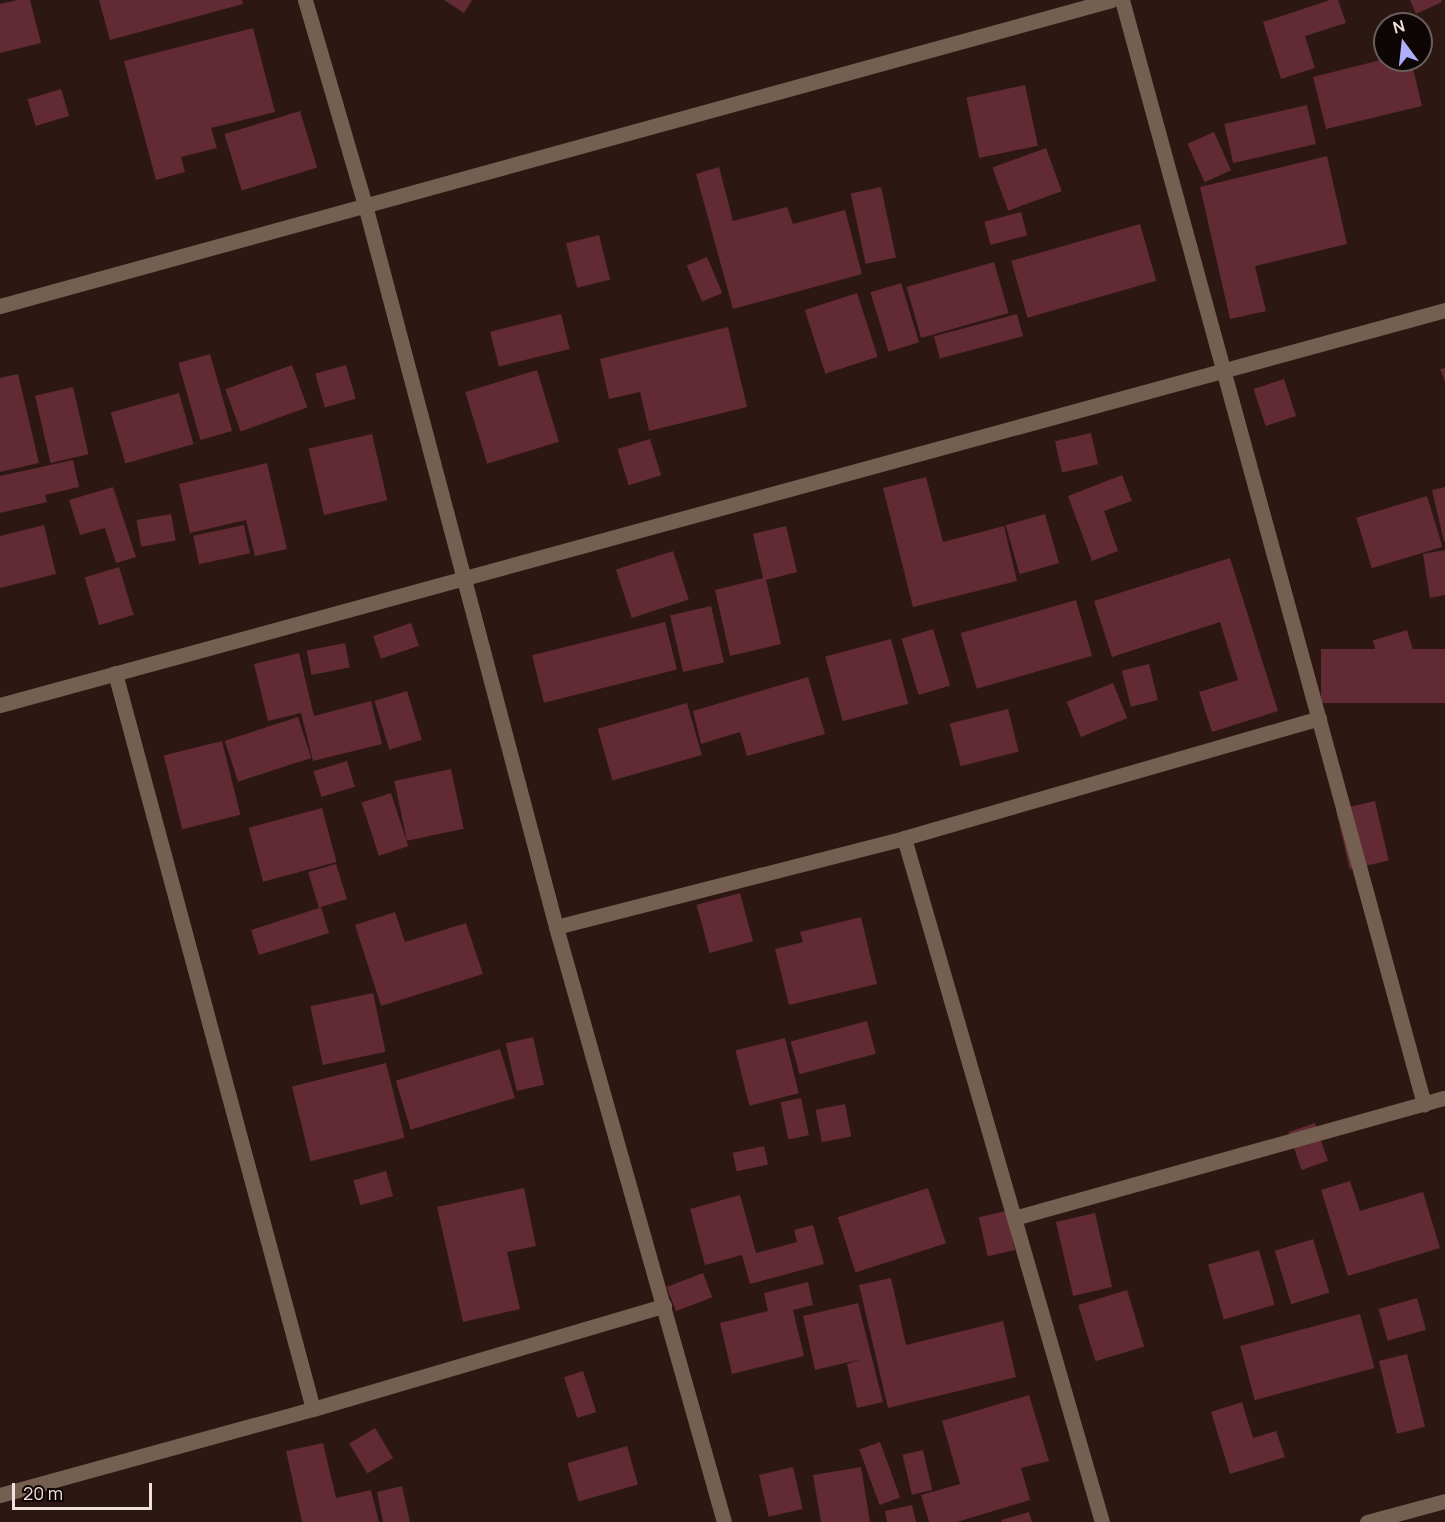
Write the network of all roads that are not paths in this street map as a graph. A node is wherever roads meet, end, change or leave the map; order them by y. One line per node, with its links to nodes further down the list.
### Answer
1 (305, 0): 4 (street)
2 (1112, 0): 4 (street)
3 (1122, 0): 7 (street)
4 (365, 205): 5 (street); 8 (street)
5 (0, 306)
6 (1445, 310): 7 (street)
7 (1224, 371): 8 (street); 11 (street)
8 (463, 579): 9 (street); 13 (street)
9 (115, 674): 10 (street); 18 (street)
10 (0, 705)
11 (1319, 718): 12 (street); 15 (street)
12 (904, 838): 13 (street); 16 (street)
13 (556, 927): 17 (street)
14 (1445, 1098): 15 (street)
15 (1424, 1104): 16 (street)
16 (1014, 1218): 22 (street)
17 (664, 1306): 18 (street); 21 (street)
18 (313, 1409): 19 (street)
19 (0, 1495)
20 (1445, 1501): 23 (street)
21 (724, 1522)
22 (1102, 1522)
23 (1367, 1522)

